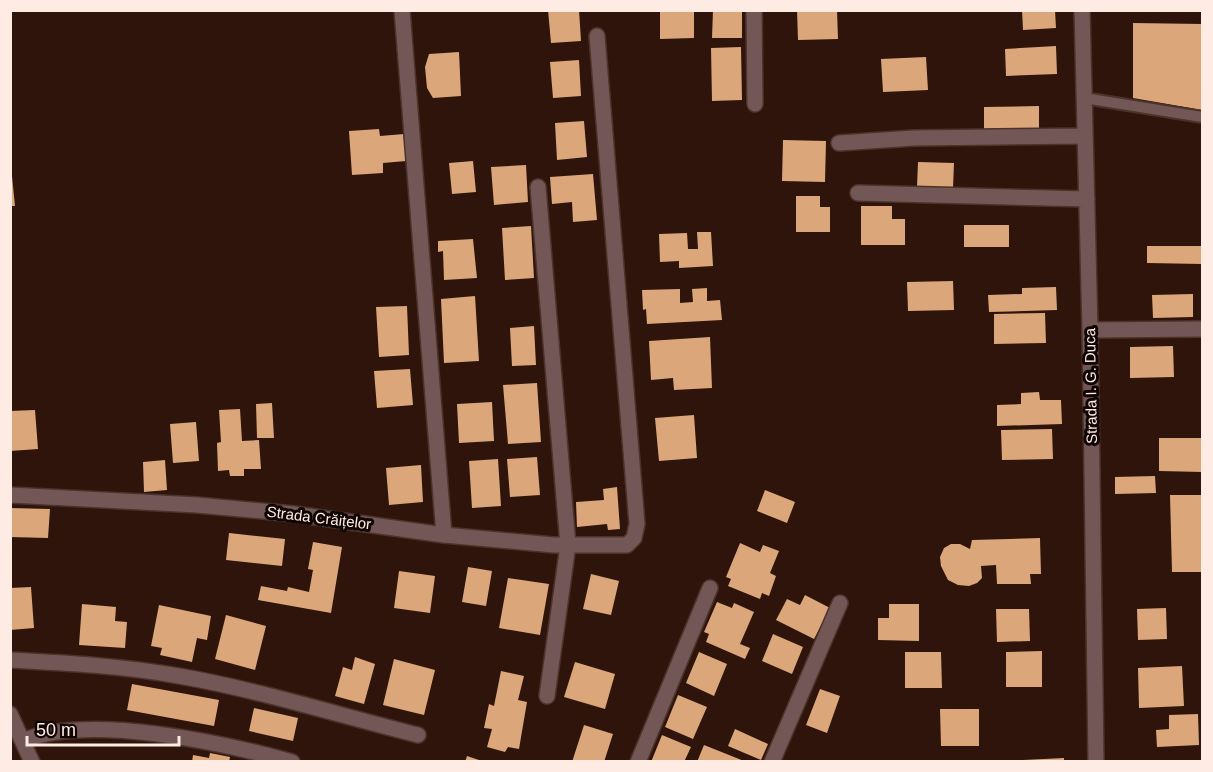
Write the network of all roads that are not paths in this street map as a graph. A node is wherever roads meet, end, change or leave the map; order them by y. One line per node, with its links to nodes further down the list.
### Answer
1 (402, 10): 16 (street)
2 (754, 10): 6 (street)
3 (1082, 10): 5 (street, Strada I. G. Duca)
4 (597, 36): 17 (street, Strada Crăițelor)
5 (1084, 98): 7 (lane); 8 (street, Strada I. G. Duca)
6 (755, 104)
7 (1203, 117)
8 (1085, 136): 9 (street); 12 (street, Strada I. G. Duca)
9 (839, 142)
10 (538, 187): 17 (street)
11 (858, 193): 12 (street)
12 (1087, 199): 14 (street, Strada I. G. Duca)
13 (1203, 329): 14 (street)
14 (1090, 330): 29 (street, Strada I. G. Duca)
15 (10, 495): 16 (street, Strada Crăițelor)
16 (444, 534): 17 (street, Strada Crăițelor)
17 (568, 545): 21 (street)
18 (710, 588): 27 (street)
19 (840, 603): 28 (street)
20 (10, 660): 23 (street)
21 (546, 696)
22 (10, 714): 24 (street)
23 (418, 735)
24 (22, 741): 25 (street); 26 (street)
25 (32, 762)
26 (292, 762)
27 (638, 762)
28 (772, 762)
29 (1096, 762)

